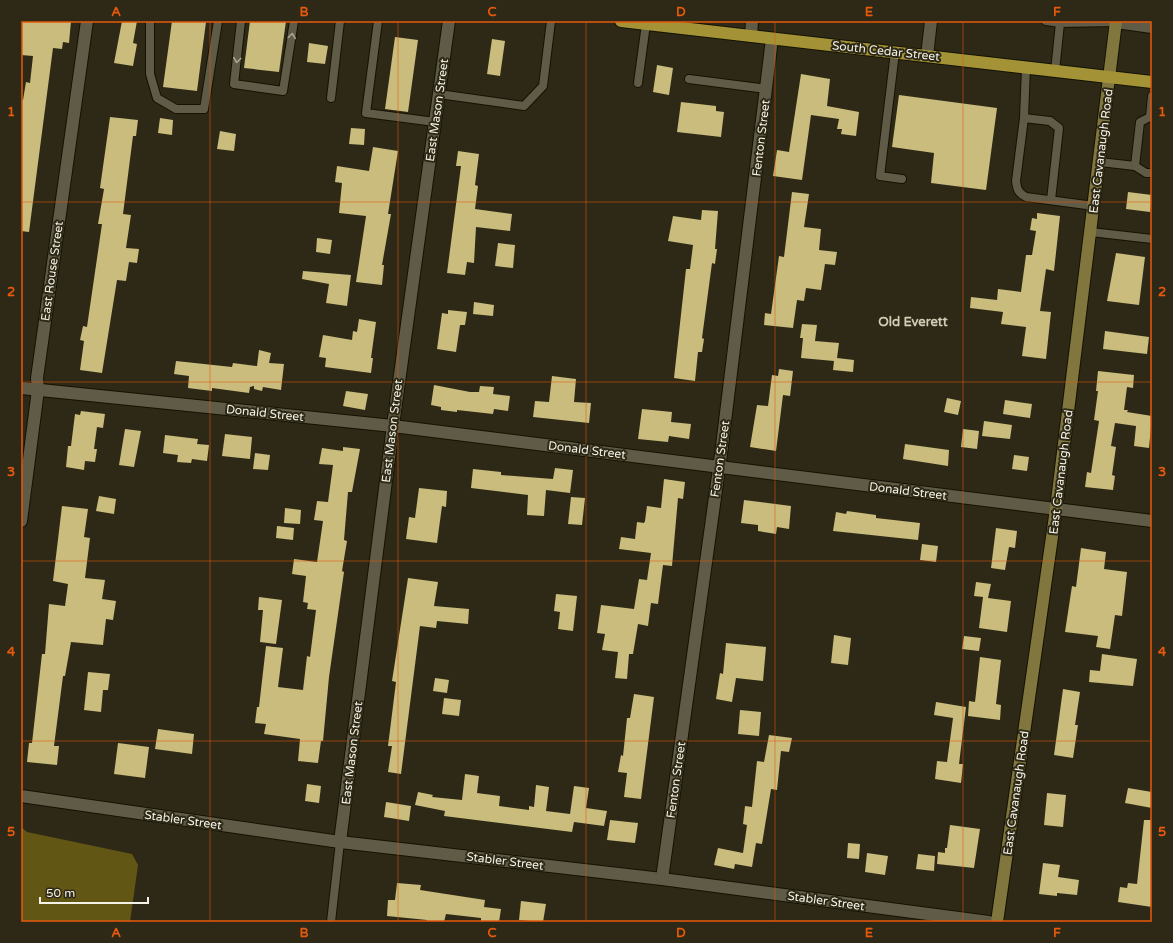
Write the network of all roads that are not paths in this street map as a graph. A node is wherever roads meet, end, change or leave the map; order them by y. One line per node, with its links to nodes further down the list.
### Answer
1 (87, 21): 44 (street, East Rouse Street)
2 (150, 21): 3 (lane)
3 (218, 21)
4 (241, 21): 5 (lane, one-way to 5)
5 (294, 21)
6 (340, 21): 31 (lane)
7 (378, 21): 34 (lane)
8 (449, 21): 29 (street, East Mason Street)
9 (551, 21): 29 (lane)
10 (621, 21): 16 (main road, South Cedar Street)
11 (752, 21): 18 (street)
12 (931, 21): 21 (street)
13 (1046, 21): 14 (lane)
14 (1061, 22): 15 (lane); 23 (lane)
15 (1116, 22): 17 (street); 24 (street, East Cavanaugh Road)
16 (646, 24): 18 (main road, South Cedar Street); 27 (lane)
17 (1152, 27)
18 (751, 36): 19 (main road, South Cedar Street)
19 (772, 39): 20 (main road, South Cedar Street); 28 (street, Fenton Street)
20 (895, 52): 21 (main road, South Cedar Street); 38 (lane)
21 (927, 56): 22 (main road, South Cedar Street)
22 (1026, 67): 23 (main road, South Cedar Street); 33 (lane)
23 (1055, 71): 24 (main road, South Cedar Street)
24 (1110, 77): 26 (main road, South Cedar Street); 35 (street, East Cavanaugh Road)
25 (689, 79): 28 (lane)
26 (1152, 82)
27 (638, 83)
28 (767, 89): 46 (street, Fenton Street)
29 (439, 94): 34 (street, East Mason Street)
30 (1152, 96): 32 (lane)
31 (331, 98)
32 (1151, 117): 36 (lane)
33 (1024, 118): 39 (lane); 39 (lane)
34 (435, 122): 45 (street, East Mason Street)
35 (1100, 162): 36 (lane); 40 (street, East Cavanaugh Road)
36 (1134, 166): 37 (lane)
37 (1152, 173)
38 (902, 179)
39 (1051, 200): 40 (lane)
40 (1094, 206): 41 (street, East Cavanaugh Road)
41 (1091, 232): 42 (lane); 47 (street, East Cavanaugh Road)
42 (1152, 239)
43 (21, 388): 44 (street, Donald Street)
44 (38, 390): 45 (street, Donald Street); 48 (street, East Rouse Street)
45 (393, 426): 46 (street, Donald Street); 51 (street, East Mason Street)
46 (719, 467): 47 (street, Donald Street); 52 (street, Fenton Street)
47 (1056, 509): 49 (street, Donald Street); 55 (street, East Cavanaugh Road)
48 (21, 521)
49 (1152, 521)
50 (21, 796): 51 (street, Stabler Street)
51 (340, 842): 52 (street, Stabler Street); 53 (lane)
52 (662, 879): 54 (street, Stabler Street)
53 (331, 922)
54 (989, 922)
55 (997, 922)

